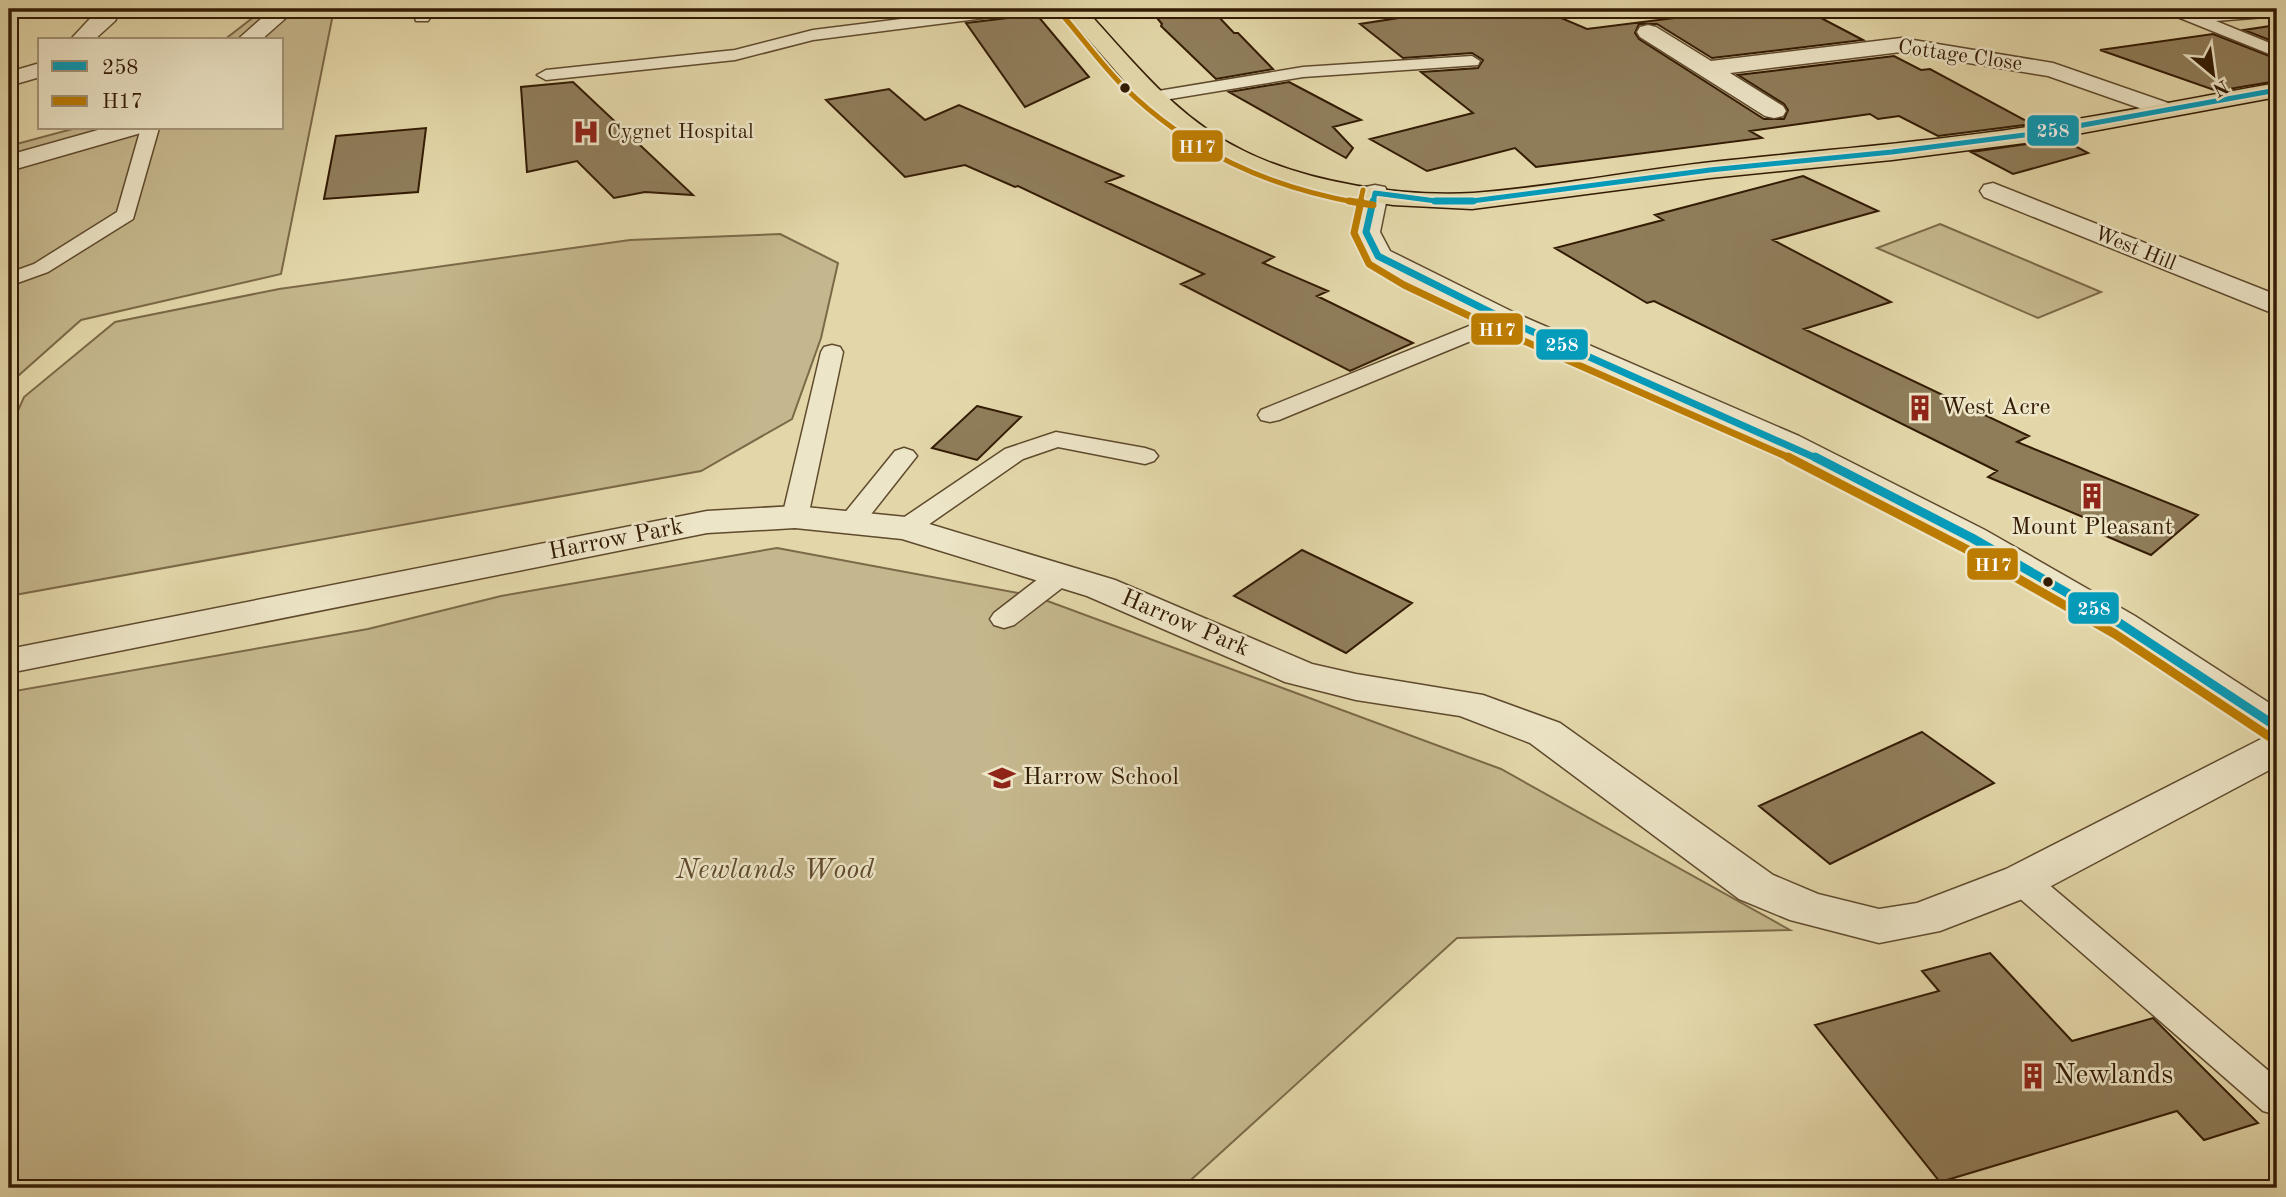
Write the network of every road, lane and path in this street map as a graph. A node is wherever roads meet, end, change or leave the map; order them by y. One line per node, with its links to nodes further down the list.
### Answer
1 (17, 9): 7 (street)
2 (110, 9): 11 (street)
3 (285, 9): 12 (street)
4 (1016, 9): 17 (lane)
5 (1073, 9): 20 (main road)
6 (2171, 9): 9 (lane)
7 (9, 10)
8 (2277, 11): 9 (lane)
9 (2195, 19): 13 (lane)
10 (1648, 32): 15 (street)
11 (83, 38)
12 (250, 38)
13 (2277, 52)
14 (1472, 61): 20 (lane)
15 (1707, 69): 21 (street, Cottage Close); 22 (street)
16 (38, 71): 18 (street)
17 (546, 75)
18 (9, 79)
19 (2277, 90): 21 (main road)
20 (1152, 97): 27 (main road)
21 (2165, 110): 27 (main road)
22 (1774, 111)
23 (125, 130): 25 (street)
24 (149, 130): 28 (lane)
25 (9, 163)
26 (1993, 191): 29 (street, West Hill)
27 (1376, 193): 30 (street)
28 (9, 281)
29 (2277, 306)
30 (1504, 319): 32 (lane); 41 (street)
31 (832, 352): 35 (lane)
32 (1270, 415)
33 (1145, 456): 37 (lane)
34 (904, 457): 36 (lane)
35 (795, 516): 36 (street, Harrow Park); 40 (street, Harrow Park)
36 (852, 520): 37 (street, Harrow Park)
37 (906, 528): 38 (street, Harrow Park)
38 (1060, 575): 39 (lane); 43 (street, Harrow Park)
39 (1004, 619)
40 (9, 661)
41 (2277, 727)
42 (2277, 748): 43 (street, Harrow Park)
43 (2022, 881): 44 (lane)
44 (2277, 1100)

